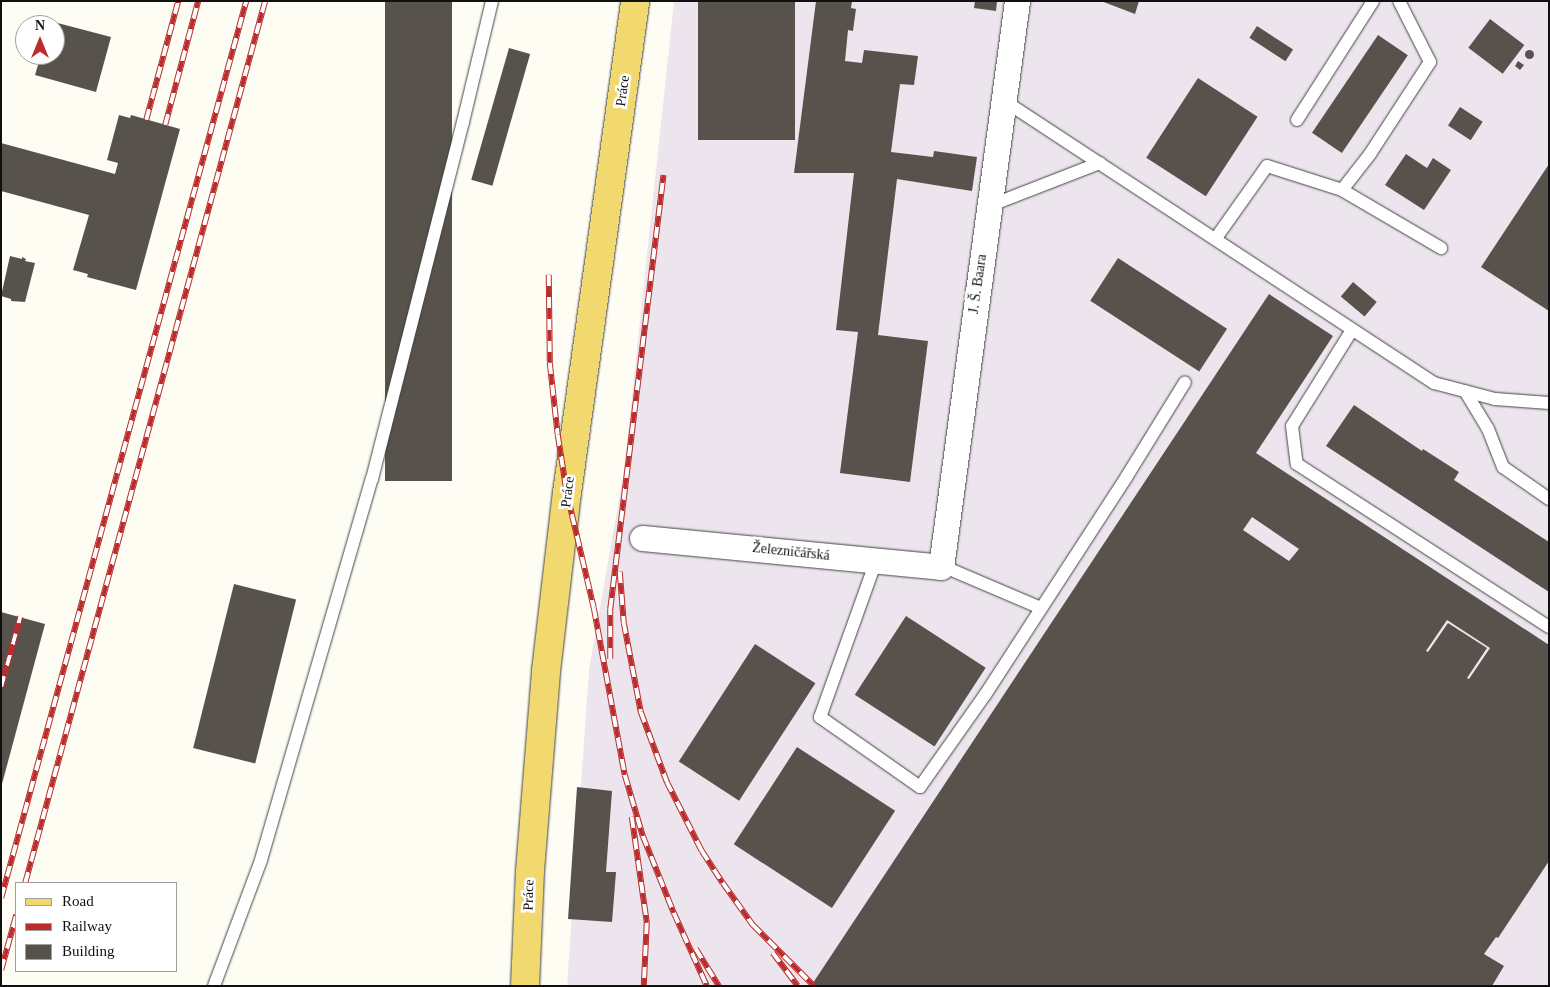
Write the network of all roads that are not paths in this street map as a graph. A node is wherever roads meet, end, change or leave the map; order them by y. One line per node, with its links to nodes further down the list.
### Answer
1 (492, 1): 23 (lane)
2 (635, 1): 24 (main road, Práce)
3 (1017, 1): 6 (street, J. Š. Baara)
4 (1373, 1): 7 (lane)
5 (1399, 1): 9 (lane)
6 (1003, 100): 8 (lane); 10 (street, J. Š. Baara)
7 (1297, 120)
8 (1100, 163): 10 (lane); 11 (lane)
9 (1342, 190): 11 (lane); 12 (lane)
10 (989, 206): 20 (street, J. Š. Baara)
11 (1216, 238): 13 (lane)
12 (1441, 248)
13 (1352, 330): 15 (lane); 22 (lane)
14 (1185, 382): 21 (lane)
15 (1465, 391): 16 (lane); 17 (lane)
16 (1549, 403)
17 (1549, 499)
18 (642, 538): 19 (street, Železničářská)
19 (876, 560): 20 (street, Železničářská); 21 (lane)
20 (944, 568): 21 (lane)
21 (1041, 608)
22 (1549, 627)
23 (214, 986)
24 (525, 986)

